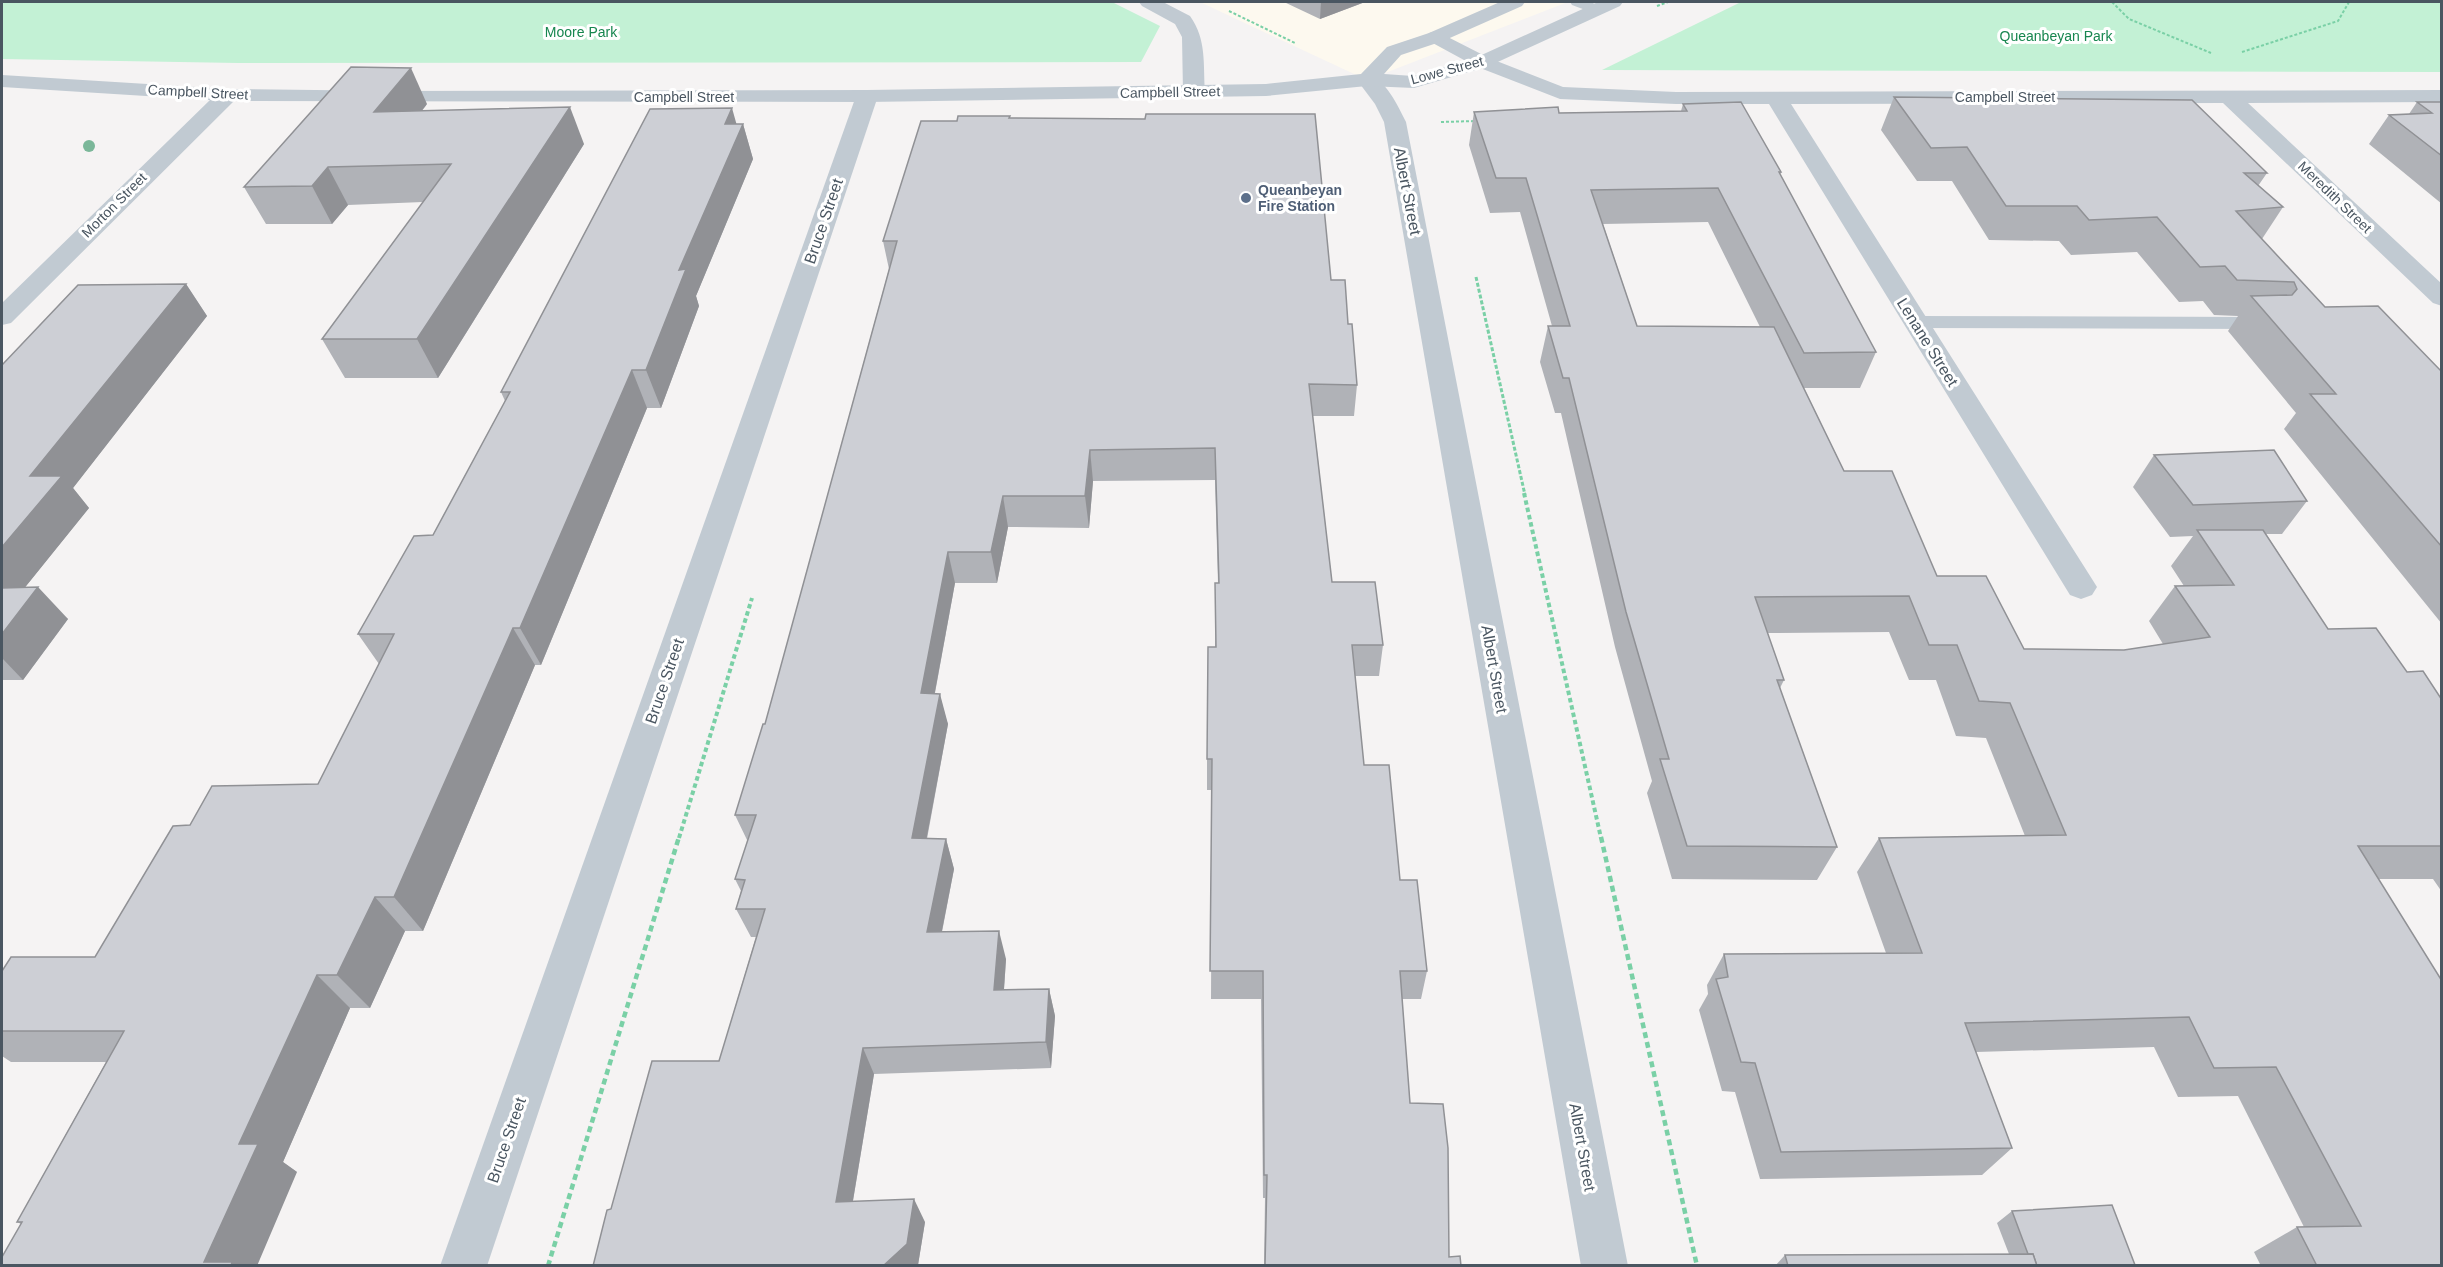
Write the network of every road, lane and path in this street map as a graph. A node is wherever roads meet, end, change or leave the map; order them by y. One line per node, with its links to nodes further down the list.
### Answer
1 (1149, 2): 14 (street)
2 (1515, 2): 7 (street, Lowe Street)
3 (2112, 2): 9 (path)
4 (2349, 2): 10 (path)
5 (1596, 4): 11 (street, Lowe Street)
6 (1229, 12): 8 (path)
7 (1436, 37): 11 (street, Campbell Street); 12 (street, Lowe Street)
8 (1300, 44)
9 (2214, 54)
10 (2236, 55)
11 (1482, 62): 12 (street, Lowe Street); 19 (street, Campbell Street)
12 (1366, 80): 14 (street, Campbell Street); 31 (street, Albert Street)
13 (2, 81): 15 (street, Campbell Street)
14 (1194, 92): 16 (street, Campbell Street)
15 (228, 95): 16 (street, Campbell Street); 24 (street, Morton Street)
16 (867, 96): 29 (street, Bruce Street)
17 (2442, 96): 18 (street, Campbell Street)
18 (2229, 97): 19 (street, Campbell Street); 23 (street, Meredith Street)
19 (1776, 98): 25 (street, Lenane Street)
20 (1442, 122): 21 (path)
21 (1445, 133)
22 (1475, 272): 32 (path)
23 (2442, 298)
24 (2, 317)
25 (1916, 322): 26 (lane); 27 (street, Lenane Street)
26 (2260, 323)
27 (2080, 586)
28 (754, 590): 30 (path)
29 (463, 1266)
30 (548, 1266)
31 (1605, 1266)
32 (1697, 1266)

